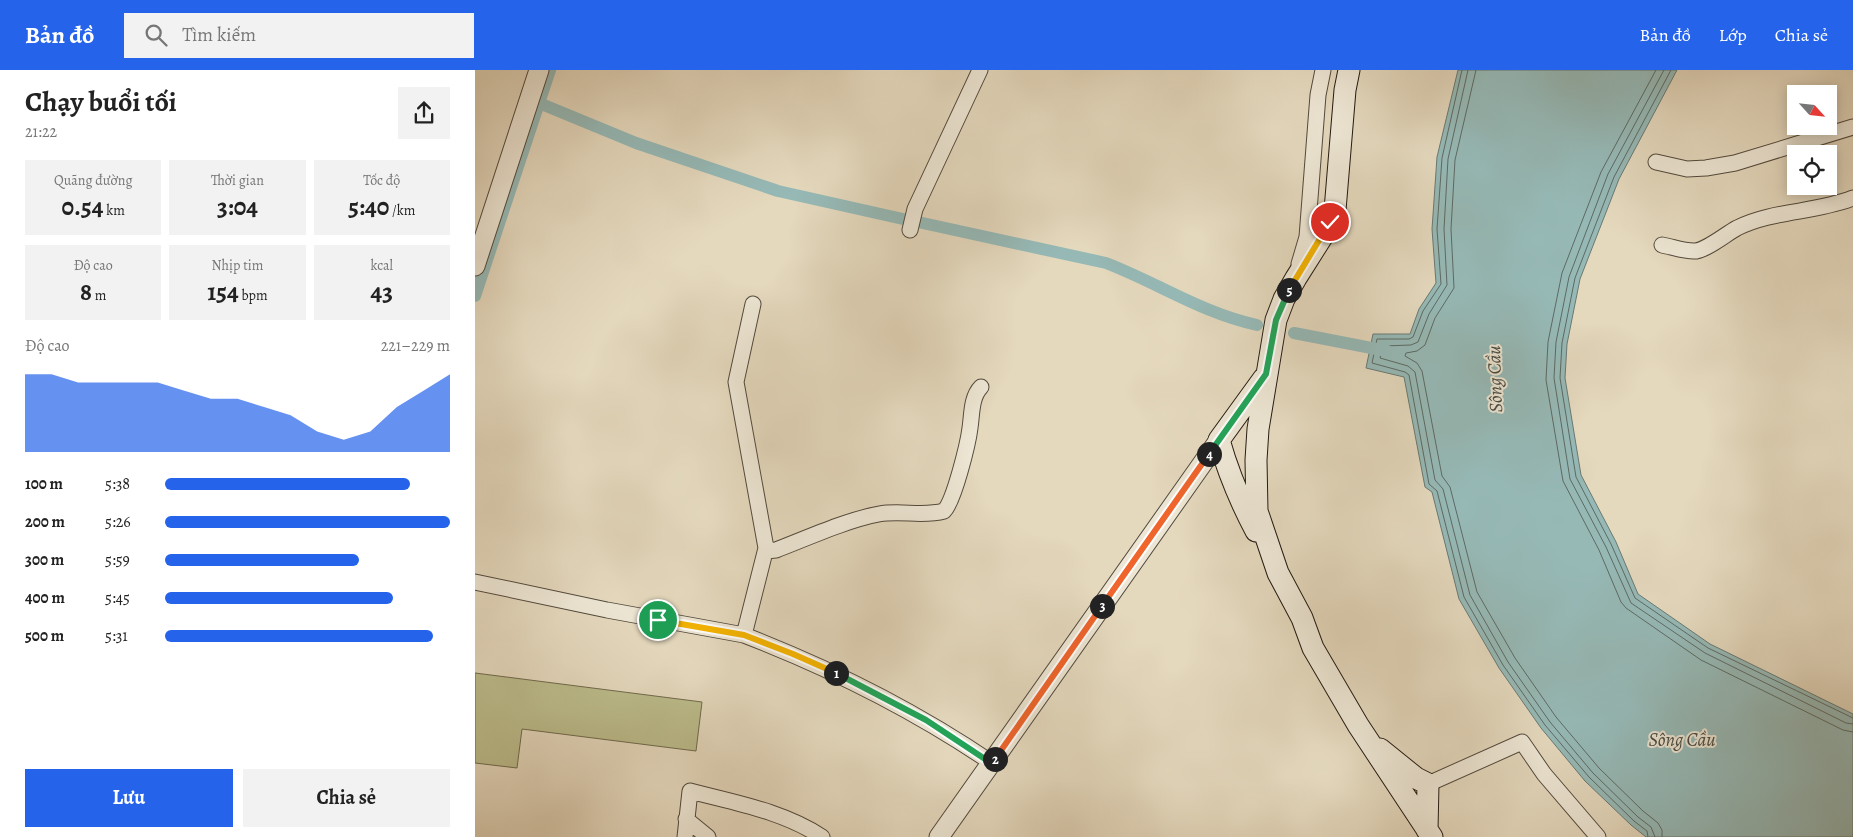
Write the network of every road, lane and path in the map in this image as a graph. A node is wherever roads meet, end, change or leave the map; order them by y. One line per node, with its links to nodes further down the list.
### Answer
1 (539, 70): 10 (street)
2 (980, 70): 8 (street)
3 (1323, 70): 11 (street)
4 (1349, 70): 11 (main road)
5 (1853, 127): 6 (street)
6 (1656, 162)
7 (1853, 198): 9 (street)
8 (910, 230)
9 (1662, 245)
10 (475, 266)
11 (1295, 278): 13 (main road)
12 (753, 304): 16 (street)
13 (1266, 374): 15 (main road); 17 (main road)
14 (981, 387): 16 (street)
15 (1219, 440): 17 (main road); 21 (street)
16 (766, 551): 19 (street)
17 (1278, 573): 20 (main road)
18 (475, 582): 19 (street)
19 (744, 635): 21 (street)
20 (1369, 743): 22 (main road); 24 (main road)
21 (991, 763): 28 (street)
22 (1428, 784): 24 (main road); 29 (street)
23 (686, 819): 25 (street); 26 (street); 27 (street)
24 (1429, 833)
25 (811, 834)
26 (685, 837)
27 (709, 837)
28 (939, 837)
29 (1598, 837)

